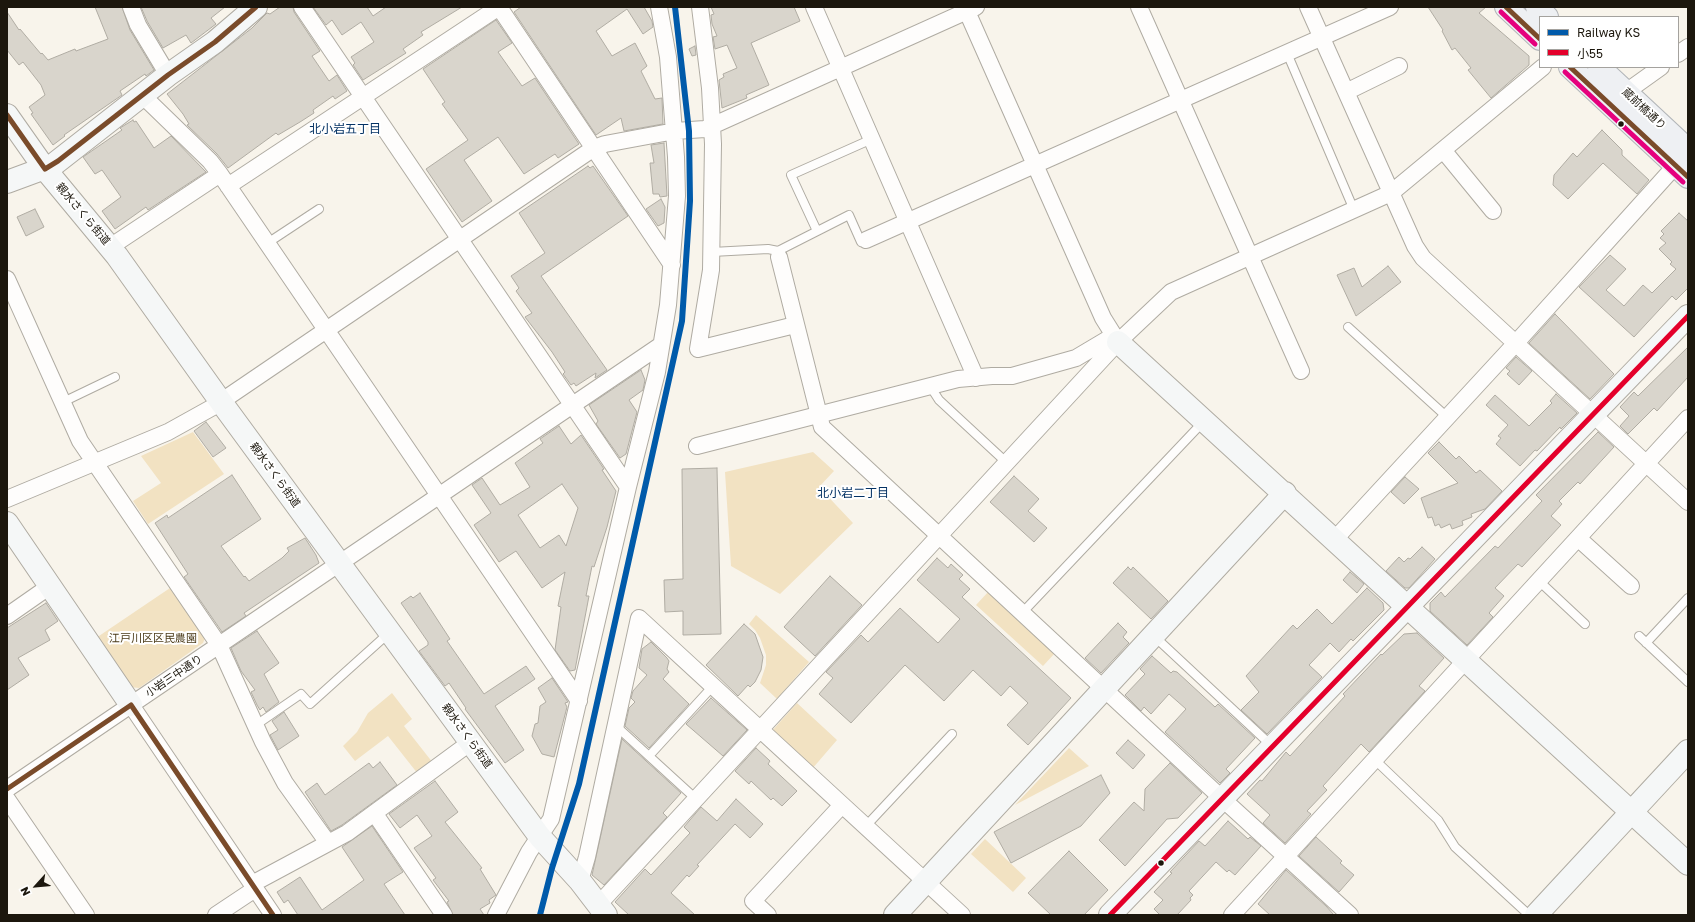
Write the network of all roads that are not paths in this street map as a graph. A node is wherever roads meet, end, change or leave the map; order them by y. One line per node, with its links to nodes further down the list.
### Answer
1 (131, 7): 26 (street)
2 (302, 7): 30 (street)
3 (659, 7): 34 (street)
4 (700, 7): 33 (street)
5 (814, 7): 21 (street)
6 (1138, 7): 31 (street)
7 (1308, 7): 15 (street)
8 (1390, 7): 15 (street)
9 (1506, 7): 16 (main road)
10 (1537, 7): 14 (main road)
11 (501, 8): 30 (street); 36 (street)
12 (969, 8): 21 (street); 38 (street)
13 (247, 12): 26 (street)
14 (1546, 16)
15 (1322, 38): 18 (street); 27 (street)
16 (1539, 38)
17 (1688, 47): 19 (street)
18 (1287, 53): 31 (street); 45 (lane)
19 (1679, 53)
20 (1399, 66): 27 (street)
21 (841, 68): 33 (street); 35 (street)
22 (1542, 68): 37 (street)
23 (1571, 68): 39 (main road, 蔵前橋通り)
24 (1600, 68): 28 (main road, 蔵前橋通り)
25 (1660, 68): 28 (street)
26 (168, 75): 29 (street)
27 (1346, 92): 43 (street)
28 (1626, 92): 39 (main road, 蔵前橋通り)
29 (142, 95): 40 (street); 41 (street)
30 (364, 97): 41 (street); 49 (street)
31 (1180, 101): 38 (street); 55 (street)
32 (7, 115): 40 (street, 親水さくら街道)
33 (712, 126): 34 (street); 53 (street)
34 (675, 131): 36 (street); 56 (street)
35 (872, 139): 47 (street); 48 (lane)
36 (594, 148): 49 (street); 56 (street)
37 (1443, 150): 43 (street); 46 (street)
38 (1034, 164): 47 (street); 62 (street)
39 (1684, 164): 63 (street)
40 (45, 168): 42 (street); 52 (street, 親水さくら街道)
41 (224, 180): 51 (street); 52 (street)
42 (7, 182)
43 (1391, 193): 45 (street); 63 (street)
44 (319, 209): 51 (lane)
45 (1354, 210): 55 (street)
46 (1493, 211)
47 (908, 222): 50 (street); 67 (street)
48 (817, 231): 50 (lane); 54 (lane)
49 (460, 239): 61 (street); 71 (street)
50 (866, 240)
51 (266, 244): 61 (street)
52 (110, 247): 70 (street, 親水さくら街道)
53 (712, 252): 54 (lane); 59 (street)
54 (778, 254): 59 (street)
55 (1250, 256): 62 (street); 65 (street)
56 (672, 265): 64 (street)
57 (7, 279): 69 (street)
58 (1688, 316): 72 (street)
59 (795, 325): 73 (street)
60 (1348, 327): 74 (lane)
61 (326, 330): 70 (street); 83 (street)
62 (1114, 335): 67 (street); 76 (street); 79 (street)
63 (1515, 344): 72 (street); 74 (street)
64 (661, 345): 71 (street, 小岩三中通り); 81 (street)
65 (1301, 370)
66 (115, 378): 69 (lane)
67 (976, 378): 68 (street)
68 (930, 386): 73 (street); 79 (lane)
69 (63, 402): 78 (street)
70 (221, 402): 78 (street); 90 (street, 親水さくら街道)
71 (572, 405): 81 (street); 83 (street, 小岩三中通り)
72 (1592, 414): 80 (street); 95 (street)
73 (818, 416): 77 (street); 87 (street)
74 (1446, 417): 88 (street)
75 (1688, 418): 80 (street)
76 (1204, 420): 82 (street); 96 (lane)
77 (697, 446)
78 (95, 462): 84 (street); 103 (street)
79 (1007, 463): 87 (street)
80 (1646, 464): 85 (street); 89 (street)
81 (628, 487): 108 (street)
82 (1285, 493): 88 (street); 100 (street)
83 (438, 497): 90 (street, 小岩三中通り); 108 (street)
84 (7, 499)
85 (1688, 502)
86 (7, 523): 92 (street)
87 (940, 536): 96 (street); 112 (street)
88 (1335, 538): 95 (street)
89 (1579, 539): 91 (street); 93 (street)
90 (340, 564): 99 (street, 親水さくら街道); 103 (street, 小岩三中通り)
91 (1539, 581): 98 (lane); 104 (street)
92 (50, 586): 97 (street); 109 (street)
93 (1631, 586)
94 (1688, 598): 102 (lane)
95 (1408, 606): 104 (street); 115 (street)
96 (1022, 613): 107 (street)
97 (7, 616)
98 (1585, 624)
99 (391, 632): 110 (lane); 114 (street, 親水さくら街道)
100 (1153, 635): 107 (street); 115 (lane)
101 (1639, 636): 102 (lane)
102 (1646, 643): 105 (lane)
103 (219, 645): 109 (street, 小岩三中通り); 110 (street)
104 (1466, 661): 118 (street); 124 (street)
105 (1688, 682)
106 (713, 686): 111 (street); 112 (street); 117 (lane)
107 (1104, 689): 122 (street); 132 (street)
108 (579, 701): 127 (street)
109 (131, 705): 119 (street, 小岩三中通り); 133 (street)
110 (256, 726): 128 (street)
111 (616, 726): 117 (lane); 131 (street)
112 (761, 730): 121 (street); 123 (street)
113 (952, 734): 126 (lane)
114 (471, 742): 125 (street); 127 (street, 親水さくら街道)
115 (1272, 746): 122 (street)
116 (1688, 751): 124 (street)
117 (649, 756): 121 (lane)
118 (1375, 760): 129 (street); 146 (lane)
119 (7, 788)
120 (7, 799): 135 (street)
121 (696, 799): 134 (street)
122 (1222, 799): 129 (street); 143 (street)
123 (842, 805): 126 (street); 140 (street)
124 (1631, 812): 130 (street); 147 (street)
125 (375, 814): 128 (street); 138 (street)
126 (865, 827): 132 (street)
127 (540, 837): 131 (street, 親水さくら街道); 139 (street)
128 (328, 843): 133 (street)
129 (1286, 856): 144 (street); 145 (street)
130 (1688, 864)
131 (580, 880): 134 (street, 親水さくら街道)
132 (926, 882): 141 (street); 142 (street)
133 (253, 886): 136 (street); 137 (street)
134 (603, 910)
135 (86, 915)
136 (216, 915)
137 (273, 915)
138 (444, 915)
139 (496, 915)
140 (768, 915)
141 (895, 915)
142 (962, 915)
143 (1110, 915)
144 (1232, 915)
145 (1350, 915)
146 (1529, 915)
147 (1536, 915)

